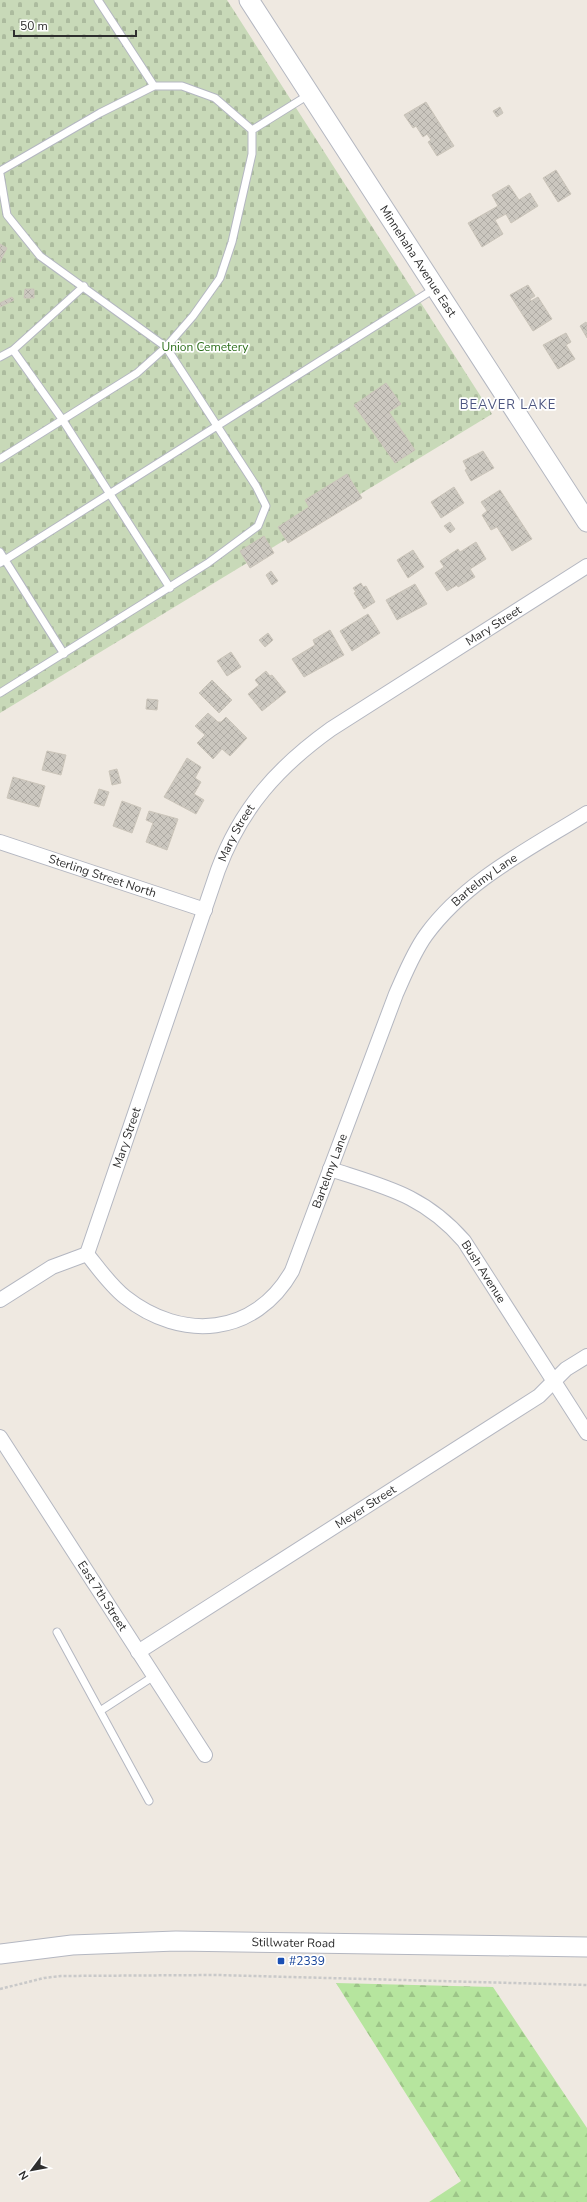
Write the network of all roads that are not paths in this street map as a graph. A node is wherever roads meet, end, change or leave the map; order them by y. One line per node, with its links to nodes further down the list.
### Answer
1 (98, 0): 3 (lane)
2 (249, 0): 4 (main road, Minnehaha Avenue East)
3 (154, 86): 5 (lane); 6 (lane)
4 (310, 93): 5 (lane); 9 (main road, Minnehaha Avenue East)
5 (252, 130): 10 (lane)
6 (0, 171)
7 (0, 174): 8 (lane)
8 (84, 286): 10 (lane); 11 (lane)
9 (436, 288): 14 (lane); 17 (main road, Minnehaha Avenue East)
10 (166, 347): 13 (lane); 14 (lane)
11 (13, 350): 12 (lane); 13 (lane)
12 (0, 357)
13 (62, 419): 15 (lane); 16 (lane)
14 (216, 426): 16 (lane); 21 (lane)
15 (0, 459)
16 (110, 493): 19 (lane); 21 (lane)
17 (587, 522)
18 (0, 552): 19 (lane)
19 (3, 561): 22 (lane)
20 (587, 566): 26 (street, Mary Street)
21 (170, 588): 22 (lane)
22 (64, 654): 23 (lane)
23 (0, 694)
24 (587, 813): 27 (street, Bartelmy Lane)
25 (0, 842): 26 (street, Sterling Street North)
26 (205, 910): 28 (street, Mary Street)
27 (330, 1169): 28 (street, Bartelmy Lane); 31 (street, Bush Avenue)
28 (87, 1254): 29 (street)
29 (0, 1300)
30 (587, 1356): 31 (street, Meyer Street)
31 (554, 1382): 32 (street, Bush Avenue); 35 (street, Meyer Street)
32 (587, 1433)
33 (0, 1437): 35 (street, East 7th Street)
34 (57, 1632): 37 (lane)
35 (138, 1652): 36 (street, East 7th Street)
36 (154, 1676): 37 (lane); 38 (street, East 7th Street)
37 (100, 1711): 39 (lane)
38 (205, 1755)
39 (149, 1801)
40 (587, 1947): 41 (main road, Stillwater Road)
41 (0, 1954)

